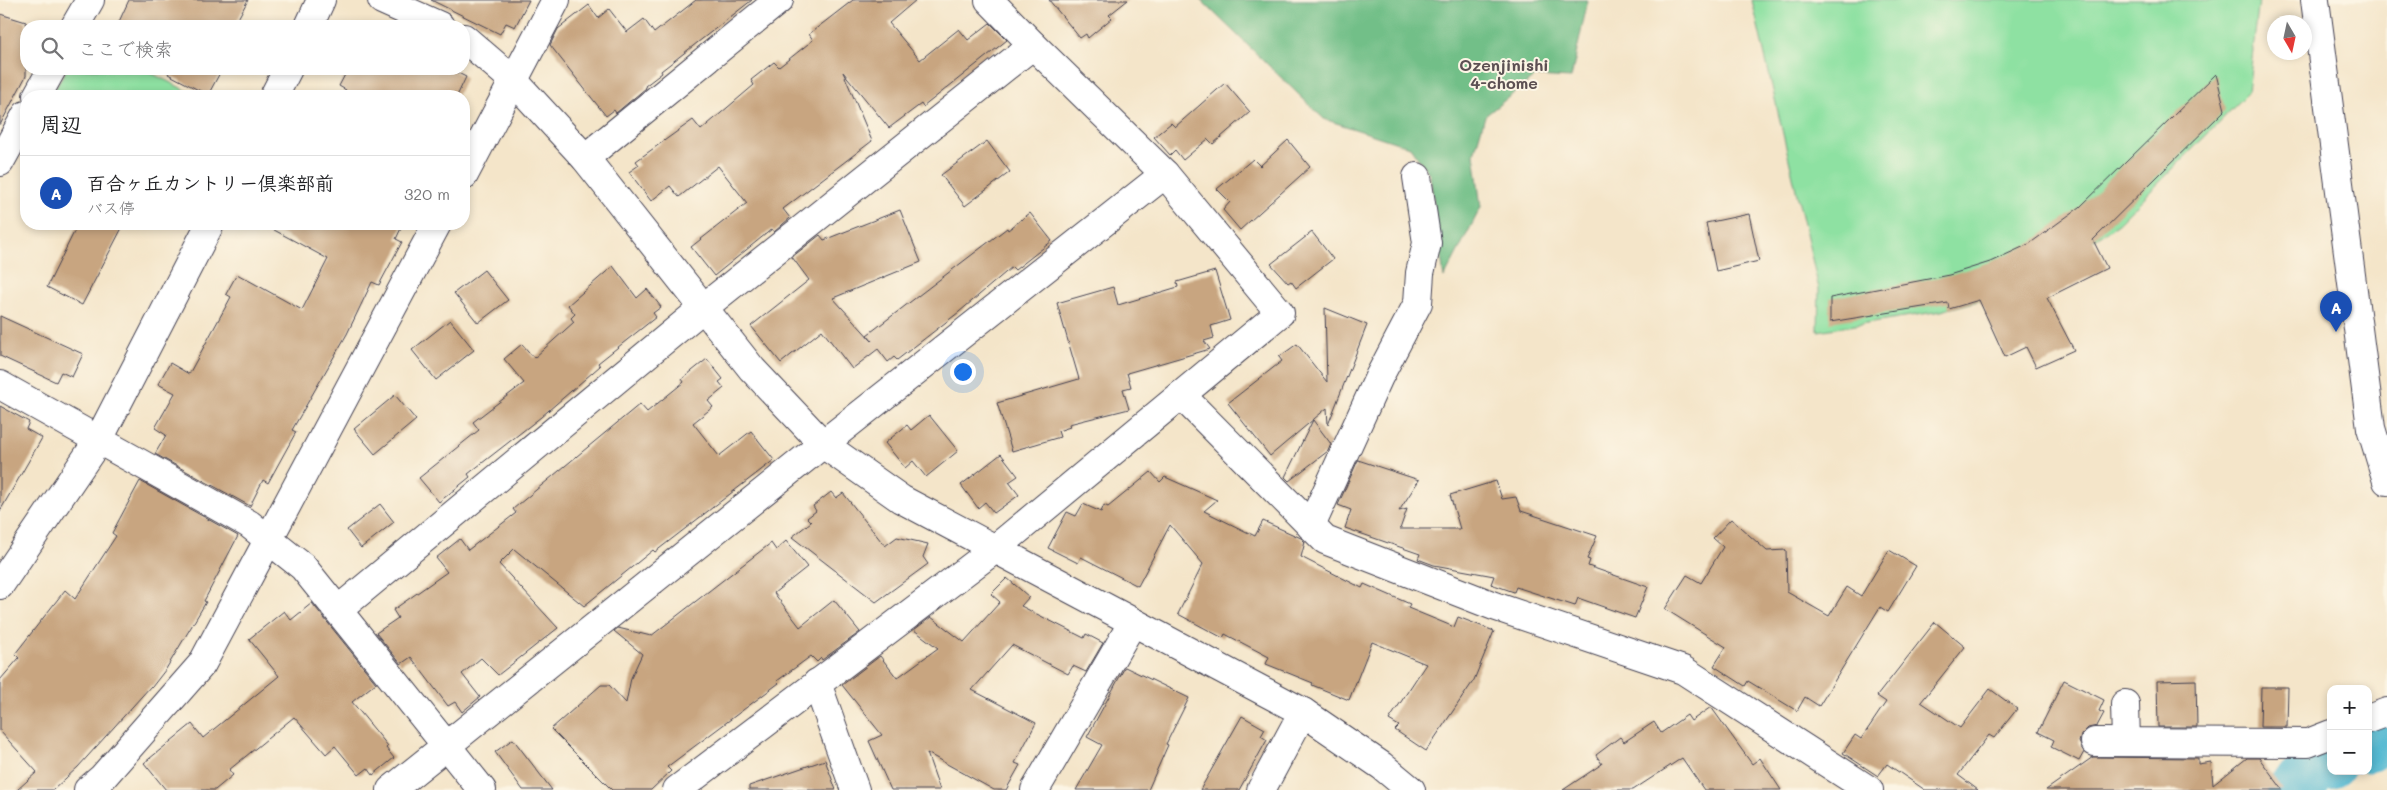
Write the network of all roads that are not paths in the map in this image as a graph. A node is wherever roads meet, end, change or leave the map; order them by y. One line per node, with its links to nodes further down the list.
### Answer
1 (322, 0): 7 (street)
2 (382, 0): 8 (street)
3 (556, 0): 13 (street)
4 (779, 0): 17 (street)
5 (989, 0): 10 (street)
6 (2315, 0): 29 (street)
7 (311, 20)
8 (427, 20)
9 (470, 43): 13 (street)
10 (1033, 45): 20 (street); 24 (street)
11 (49, 75): 14 (street)
12 (285, 75): 15 (street)
13 (514, 81): 17 (street); 19 (street)
14 (40, 90)
15 (277, 90)
16 (20, 126): 18 (street)
17 (585, 158): 24 (street)
18 (0, 162)
19 (470, 163)
20 (1166, 174): 26 (street); 28 (street)
21 (1417, 177): 30 (street)
22 (207, 230): 27 (street)
23 (434, 230): 31 (street)
24 (704, 308): 28 (street); 34 (street)
25 (0, 385): 27 (street)
26 (1181, 395): 30 (street); 32 (street)
27 (98, 441): 31 (street); 33 (street)
28 (823, 444): 32 (street); 44 (street)
29 (2387, 481)
30 (1311, 526): 53 (street)
31 (268, 539): 34 (street); 46 (street)
32 (995, 549): 35 (street); 36 (street)
33 (0, 585)
34 (338, 610): 44 (street)
35 (1133, 622): 38 (street); 50 (street)
36 (817, 683): 45 (street); 49 (street)
37 (2125, 704): 43 (street)
38 (1304, 712): 51 (street); 52 (street)
39 (2387, 712): 40 (street)
40 (2372, 718)
41 (2327, 736): 43 (street)
42 (2095, 742): 43 (street)
43 (2126, 742)
44 (447, 747): 47 (street); 48 (street)
45 (686, 787)
46 (88, 790)
47 (391, 790)
48 (482, 790)
49 (855, 790)
50 (1035, 790)
51 (1261, 790)
52 (1411, 790)
53 (1869, 790)

